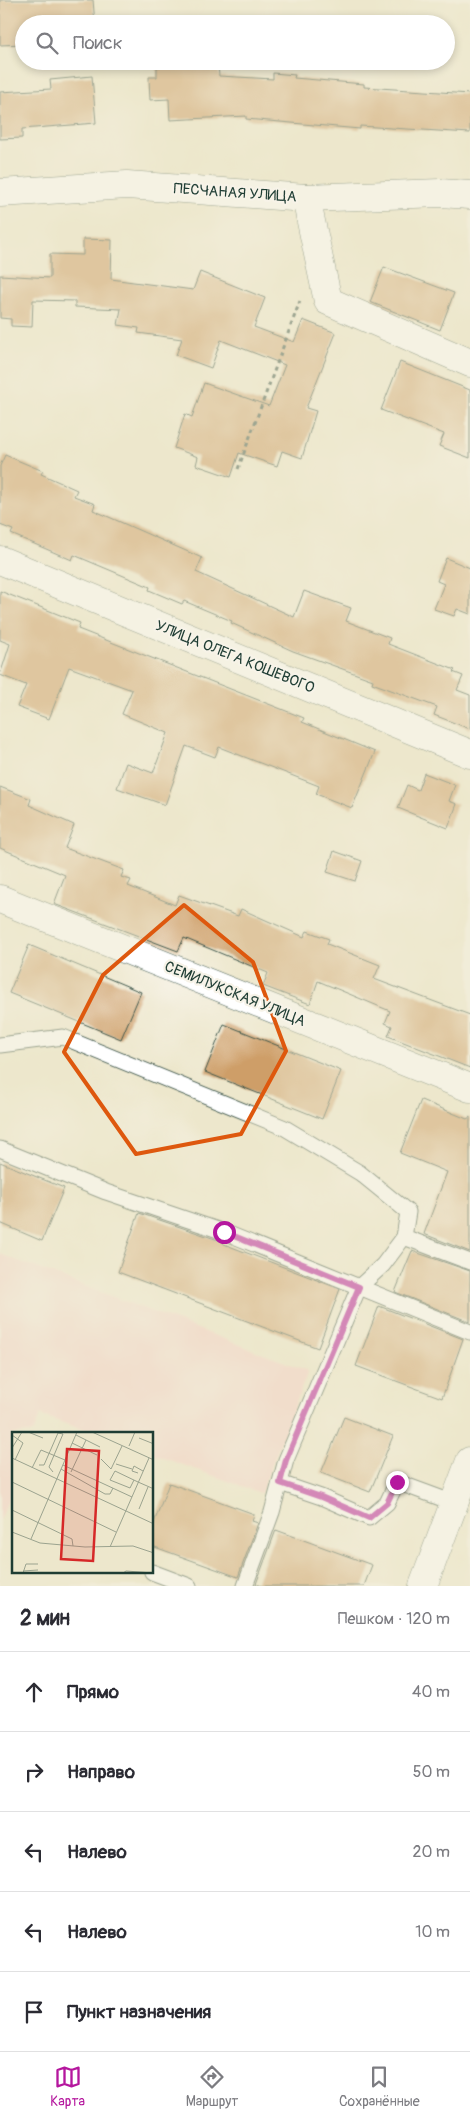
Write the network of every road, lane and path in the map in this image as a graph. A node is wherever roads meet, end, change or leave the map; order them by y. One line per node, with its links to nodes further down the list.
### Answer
1 (0, 193): 3 (street, ПЕСЧАНАЯ УЛИЦА)
2 (470, 195): 3 (street, ПЕСЧАНАЯ УЛИЦА)
3 (306, 198): 4 (street)
4 (328, 301): 5 (street); 6 (path)
5 (470, 363)
6 (238, 470)
7 (0, 560): 8 (street, УЛИЦА ОЛЕГА КОШЕВОГО)
8 (470, 754)
9 (0, 899): 11 (street, СЕМИЛУКСКАЯ УЛИЦА)
10 (0, 1045): 13 (lane)
11 (470, 1088)
12 (0, 1149): 15 (lane)
13 (404, 1236): 14 (lane); 15 (lane)
14 (470, 1262)
15 (359, 1287): 16 (lane); 18 (lane)
16 (470, 1332)
17 (470, 1461): 19 (street)
18 (280, 1483): 19 (lane); 22 (lane)
19 (454, 1503): 23 (street)
20 (154, 1573): 21 (lane)
21 (189, 1586)
22 (245, 1586)
23 (423, 1586)

